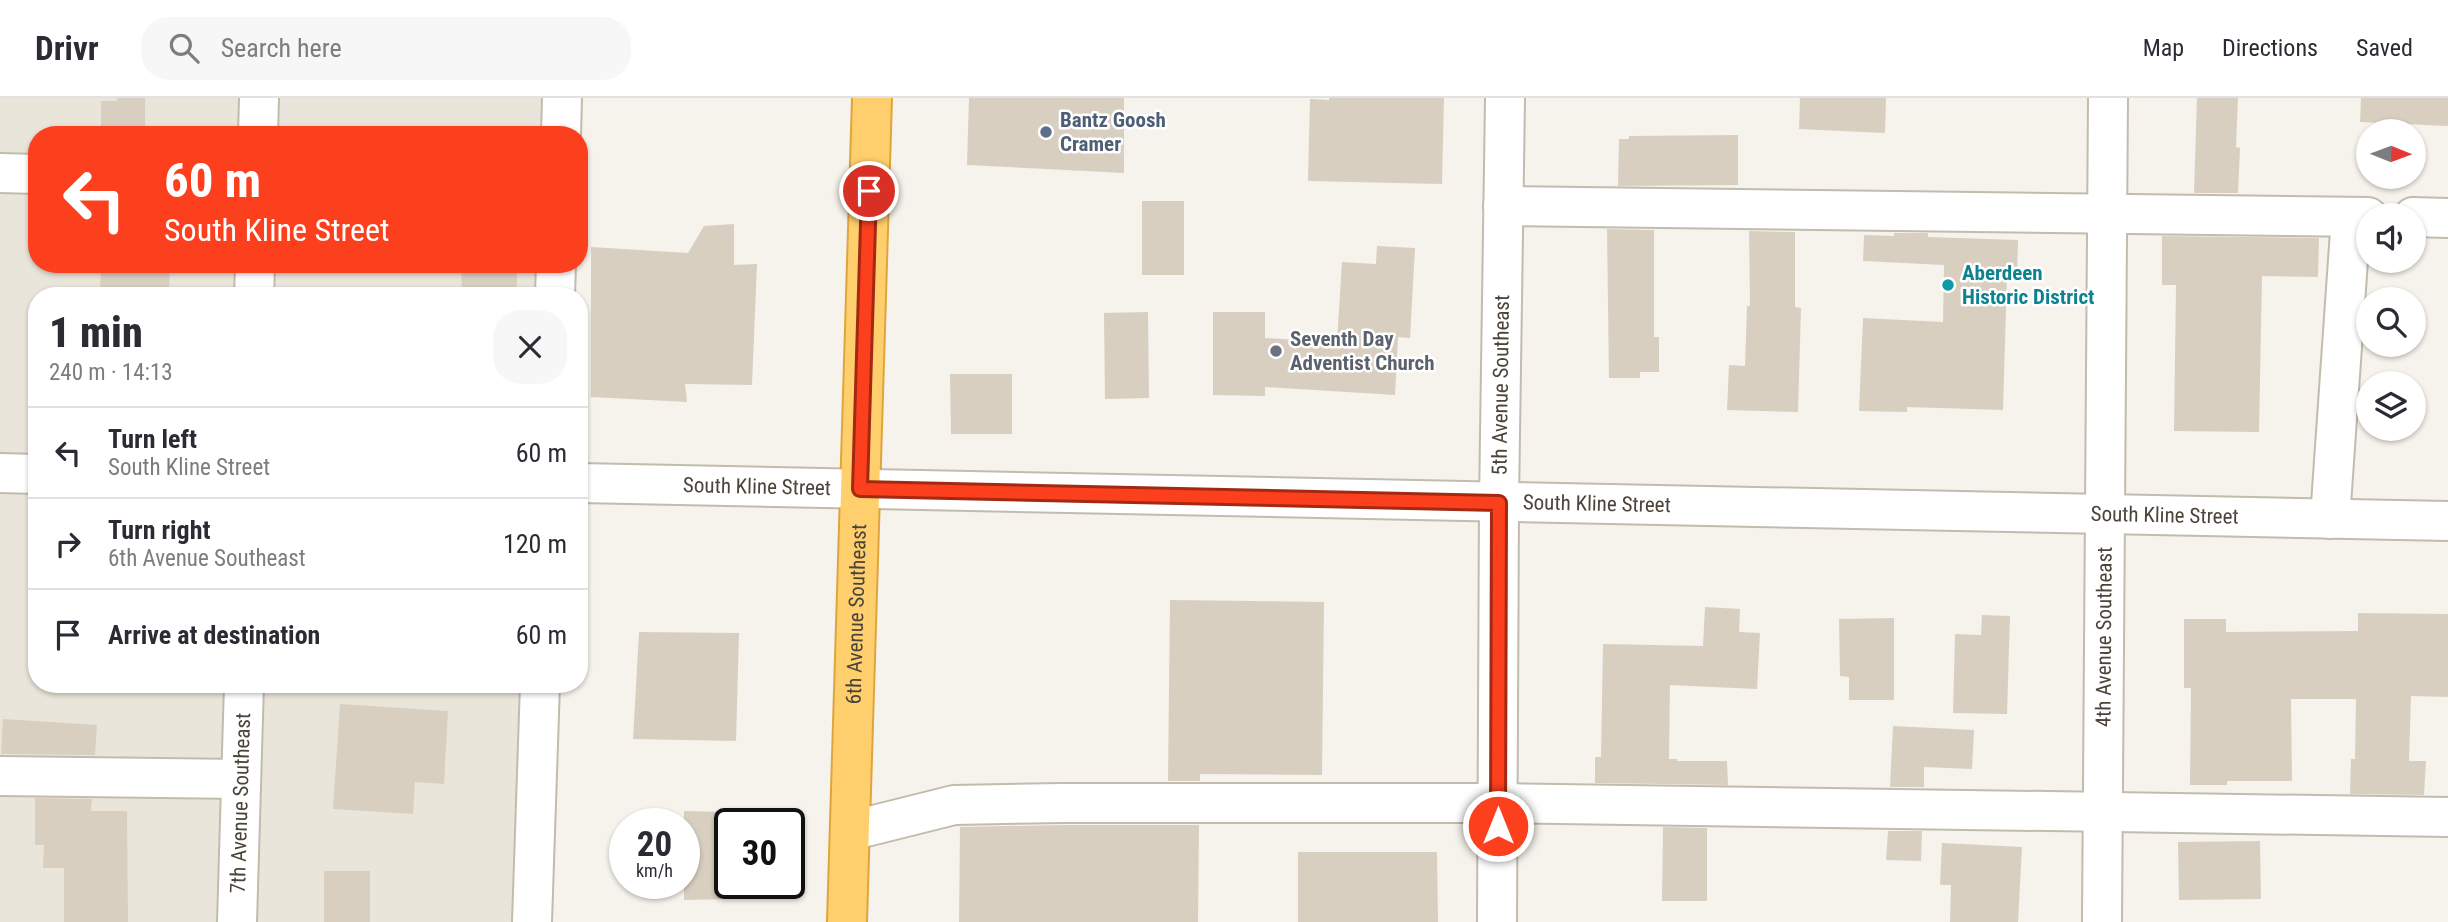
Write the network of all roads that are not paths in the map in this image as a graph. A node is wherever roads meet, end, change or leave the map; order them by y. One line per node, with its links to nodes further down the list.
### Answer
1 (259, 98): 6 (street)
2 (562, 98): 7 (street)
3 (872, 98): 19 (highway, 6th Avenue Southeast)
4 (1505, 98): 10 (street, 5th Avenue Southeast)
5 (2108, 98): 11 (street, 4th Avenue Southeast)
6 (258, 126)
7 (561, 126)
8 (0, 173): 9 (street)
9 (28, 174)
10 (1503, 206): 11 (street); 20 (street, 5th Avenue Southeast)
11 (2107, 215): 12 (street); 21 (street, 4th Avenue Southeast)
12 (2356, 217)
13 (2426, 217): 14 (street)
14 (2448, 218)
15 (2356, 248): 22 (street)
16 (0, 473): 17 (street)
17 (28, 474)
18 (588, 483): 19 (street, South Kline Street)
19 (860, 489): 20 (street, South Kline Street); 31 (highway, 6th Avenue Southeast)
20 (1499, 503): 21 (street, South Kline Street); 28 (street, 5th Avenue Southeast)
21 (2104, 515): 22 (street, South Kline Street); 29 (street, 4th Avenue Southeast)
22 (2330, 519): 23 (street, South Kline Street)
23 (2448, 521)
24 (244, 693): 27 (street, 7th Avenue Southeast)
25 (540, 693): 33 (street)
26 (0, 776): 27 (street)
27 (241, 779): 32 (street, 7th Avenue Southeast)
28 (1498, 803): 29 (street); 31 (street); 35 (street, 5th Avenue Southeast)
29 (2104, 811): 30 (street); 36 (street, 4th Avenue Southeast)
30 (2448, 817)
31 (850, 831): 34 (highway, 6th Avenue Southeast)
32 (237, 922)
33 (532, 922)
34 (847, 922)
35 (1497, 922)
36 (2102, 922)

